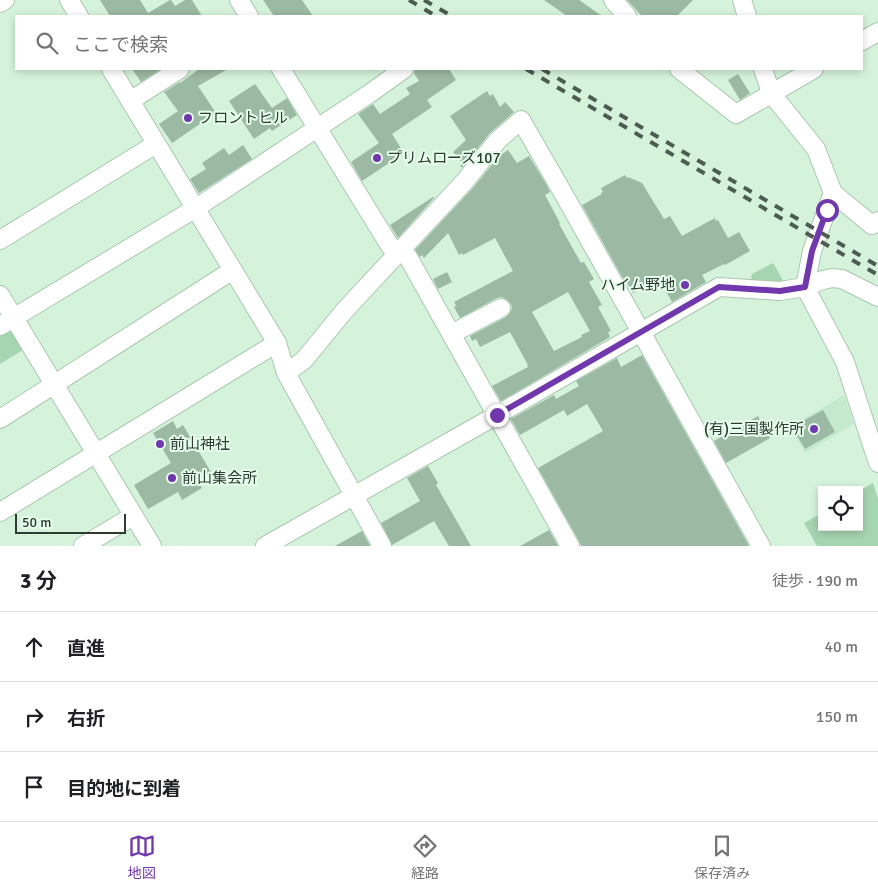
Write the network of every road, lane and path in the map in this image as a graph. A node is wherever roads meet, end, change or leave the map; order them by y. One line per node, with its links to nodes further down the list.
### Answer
1 (5, 0): 6 (street)
2 (69, 0): 7 (street)
3 (239, 0): 8 (street)
4 (613, 0): 9 (street)
5 (742, 0): 10 (street)
6 (0, 2)
7 (78, 15)
8 (248, 15)
9 (625, 15)
10 (747, 15)
11 (878, 32): 12 (street)
12 (863, 41)
13 (112, 70): 21 (street)
14 (178, 70): 21 (street)
15 (282, 70): 22 (street)
16 (403, 70): 22 (street)
17 (679, 70): 20 (street)
18 (764, 70): 20 (street)
19 (812, 70): 20 (street)
20 (771, 93): 24 (street)
21 (130, 101): 23 (street)
22 (317, 128): 25 (street); 28 (street)
23 (156, 144): 25 (street); 27 (street)
24 (833, 192): 26 (street); 30 (street)
25 (196, 208): 29 (street); 34 (street)
26 (878, 221)
27 (0, 240)
28 (399, 252): 35 (street); 36 (street); 38 (street)
29 (233, 270): 37 (street); 39 (street)
30 (805, 287): 32 (street); 35 (street); 43 (street)
31 (0, 295): 34 (street)
32 (878, 297)
33 (501, 308): 36 (street)
34 (7, 321): 39 (street)
35 (641, 332): 40 (street); 52 (street)
36 (451, 334): 40 (street)
37 (277, 342): 38 (street); 42 (street)
38 (286, 374): 44 (street)
39 (54, 384): 41 (street); 42 (street)
40 (497, 415): 44 (street); 51 (street)
41 (0, 419)
42 (96, 453): 45 (street); 46 (street)
43 (878, 462)
44 (354, 496): 49 (street); 50 (street)
45 (0, 512)
46 (133, 516): 47 (street); 48 (street)
47 (83, 546)
48 (152, 546)
49 (265, 546)
50 (382, 546)
51 (570, 546)
52 (761, 546)

